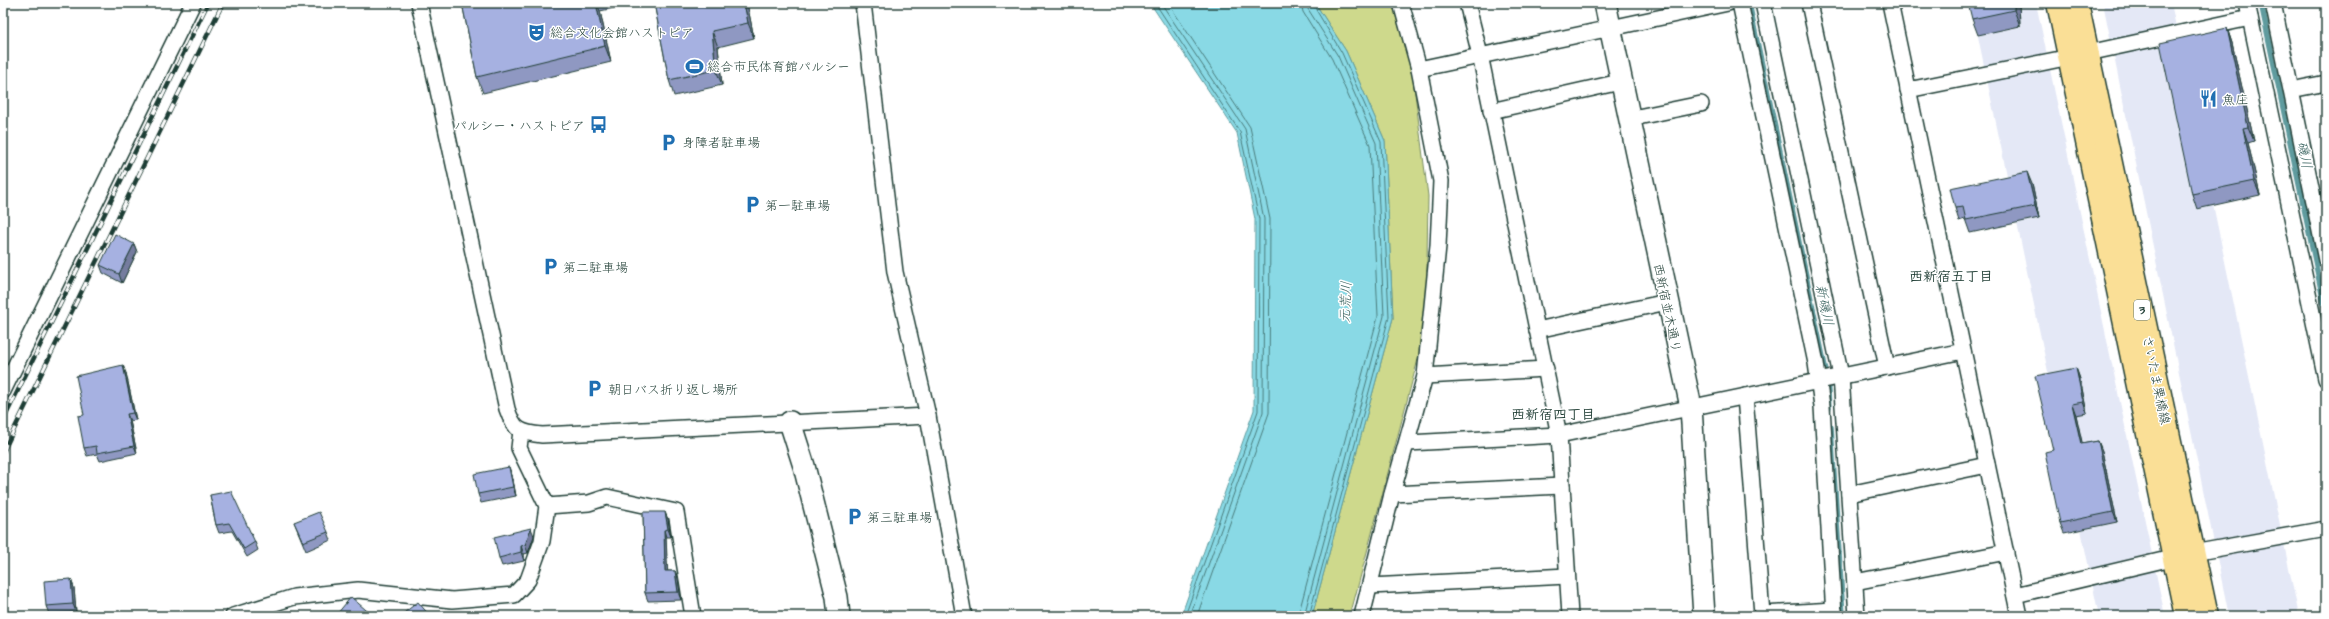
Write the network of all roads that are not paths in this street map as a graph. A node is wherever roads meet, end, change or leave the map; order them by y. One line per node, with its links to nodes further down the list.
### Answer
1 (193, 3): 39 (street)
2 (419, 3): 44 (street)
3 (863, 3): 42 (street)
4 (1401, 3): 20 (street)
5 (1468, 3): 18 (street)
6 (1604, 3): 17 (street, 西新宿並木通り)
7 (1728, 3): 17 (street)
8 (1740, 3): 38 (street)
9 (1763, 3): 36 (street)
10 (1809, 3): 33 (street)
11 (1890, 3): 23 (street)
12 (2058, 3): 19 (main road, さいたま栗橋線 / 3)
13 (2077, 3): 19 (main road, さいたま栗橋線 / 3)
14 (2247, 3): 16 (street)
15 (2272, 3): 24 (street)
16 (2250, 18): 19 (street); 37 (street)
17 (1610, 27): 18 (street); 21 (street, 西新宿並木通り)
18 (1480, 55): 20 (street); 26 (street)
19 (2079, 55): 23 (street); 54 (main road, さいたま栗橋線 / 3)
20 (1419, 69): 35 (street)
21 (1620, 82): 26 (street); 27 (street, 西新宿並木通り)
22 (2326, 83): 24 (street)
23 (1908, 90): 32 (street)
24 (2291, 90): 28 (street)
25 (1701, 104): 27 (street)
26 (1491, 111): 31 (street)
27 (1628, 120): 30 (street, 西新宿並木通り)
28 (2322, 221): 29 (street)
29 (2326, 260)
30 (1667, 302): 31 (street); 41 (street, 西新宿並木通り)
31 (1536, 330): 34 (street)
32 (1963, 351): 33 (street); 47 (street)
33 (1887, 367): 36 (street)
34 (1546, 368): 35 (street); 45 (street)
35 (1426, 376): 46 (street)
36 (1841, 376): 38 (street); 50 (street)
37 (2326, 379)
38 (1818, 381): 40 (street); 59 (street)
39 (3, 392)
40 (1746, 396): 41 (street); 59 (street)
41 (1691, 407): 45 (street); 66 (street, 西新宿並木通り)
42 (928, 416): 43 (street); 63 (street)
43 (790, 422): 44 (street); 62 (street)
44 (521, 431): 51 (street)
45 (1559, 435): 46 (street); 48 (street)
46 (1408, 443): 49 (street)
47 (1987, 465): 50 (street); 53 (street)
48 (1562, 486): 49 (street); 55 (street)
49 (1392, 494): 57 (street)
50 (1850, 494): 56 (street)
51 (547, 506): 60 (street); 61 (street)
52 (2326, 529): 54 (street)
53 (2006, 552): 56 (street); 58 (street)
54 (2184, 556): 58 (street); 69 (main road, さいたま栗橋線 / 3); 70 (main road, さいたま栗橋線 / 3)
55 (1567, 576): 57 (street); 65 (street)
56 (1855, 582): 67 (street)
57 (1370, 586): 64 (street)
58 (2015, 595): 68 (street)
59 (1834, 613)
60 (233, 616)
61 (693, 616)
62 (839, 616)
63 (964, 616)
64 (1362, 616)
65 (1570, 616)
66 (1704, 616)
67 (1857, 616)
68 (2019, 616)
69 (2186, 616)
70 (2207, 616)

